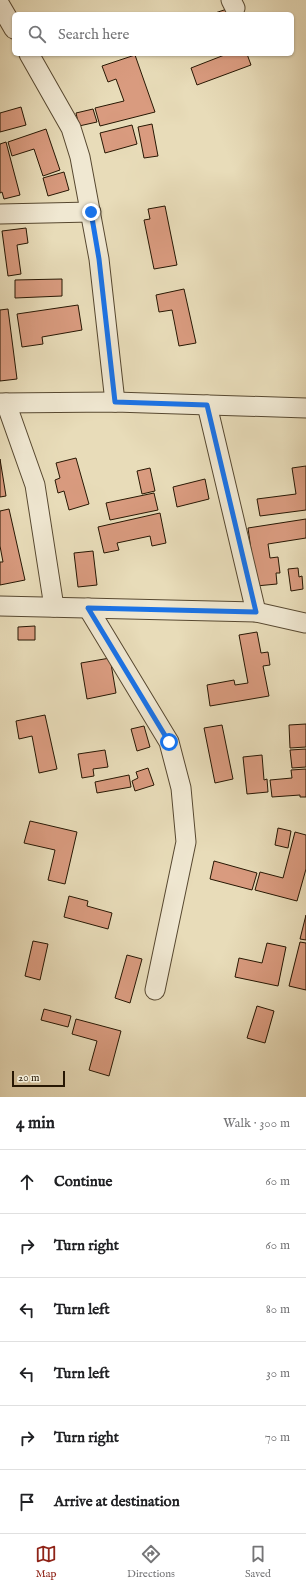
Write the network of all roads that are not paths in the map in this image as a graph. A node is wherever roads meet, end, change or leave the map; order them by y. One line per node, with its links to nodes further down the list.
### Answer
1 (0, 5): 2 (street)
2 (12, 26)
3 (30, 56): 4 (street)
4 (91, 212): 5 (street); 6 (street)
5 (0, 214)
6 (115, 402): 7 (street); 8 (street)
7 (3, 403): 11 (street)
8 (207, 405): 9 (street); 13 (street)
9 (306, 408)
10 (0, 606): 11 (street)
11 (54, 607): 12 (street)
12 (88, 608): 13 (street); 15 (street)
13 (256, 612): 14 (street)
14 (305, 623)
15 (155, 990)

